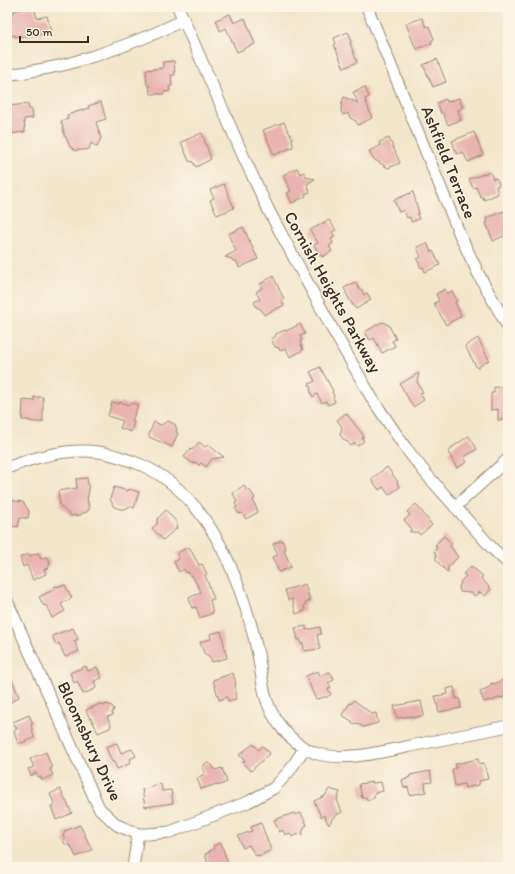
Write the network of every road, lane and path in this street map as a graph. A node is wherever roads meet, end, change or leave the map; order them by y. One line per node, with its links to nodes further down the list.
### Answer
1 (178, 7): 3 (street, Cornish Heights Parkway)
2 (367, 7): 5 (street, Ashfield Terrace)
3 (184, 20): 4 (street); 8 (street, Cornish Heights Parkway)
4 (7, 75)
5 (508, 326)
6 (508, 459): 8 (street)
7 (7, 468): 12 (street)
8 (455, 507): 9 (street, Cornish Heights Parkway)
9 (508, 563)
10 (7, 601): 13 (street, Bloomsbury Drive)
11 (508, 726): 12 (street)
12 (304, 749): 13 (street, Bloomsbury Drive)
13 (138, 834): 14 (street)
14 (133, 867)

